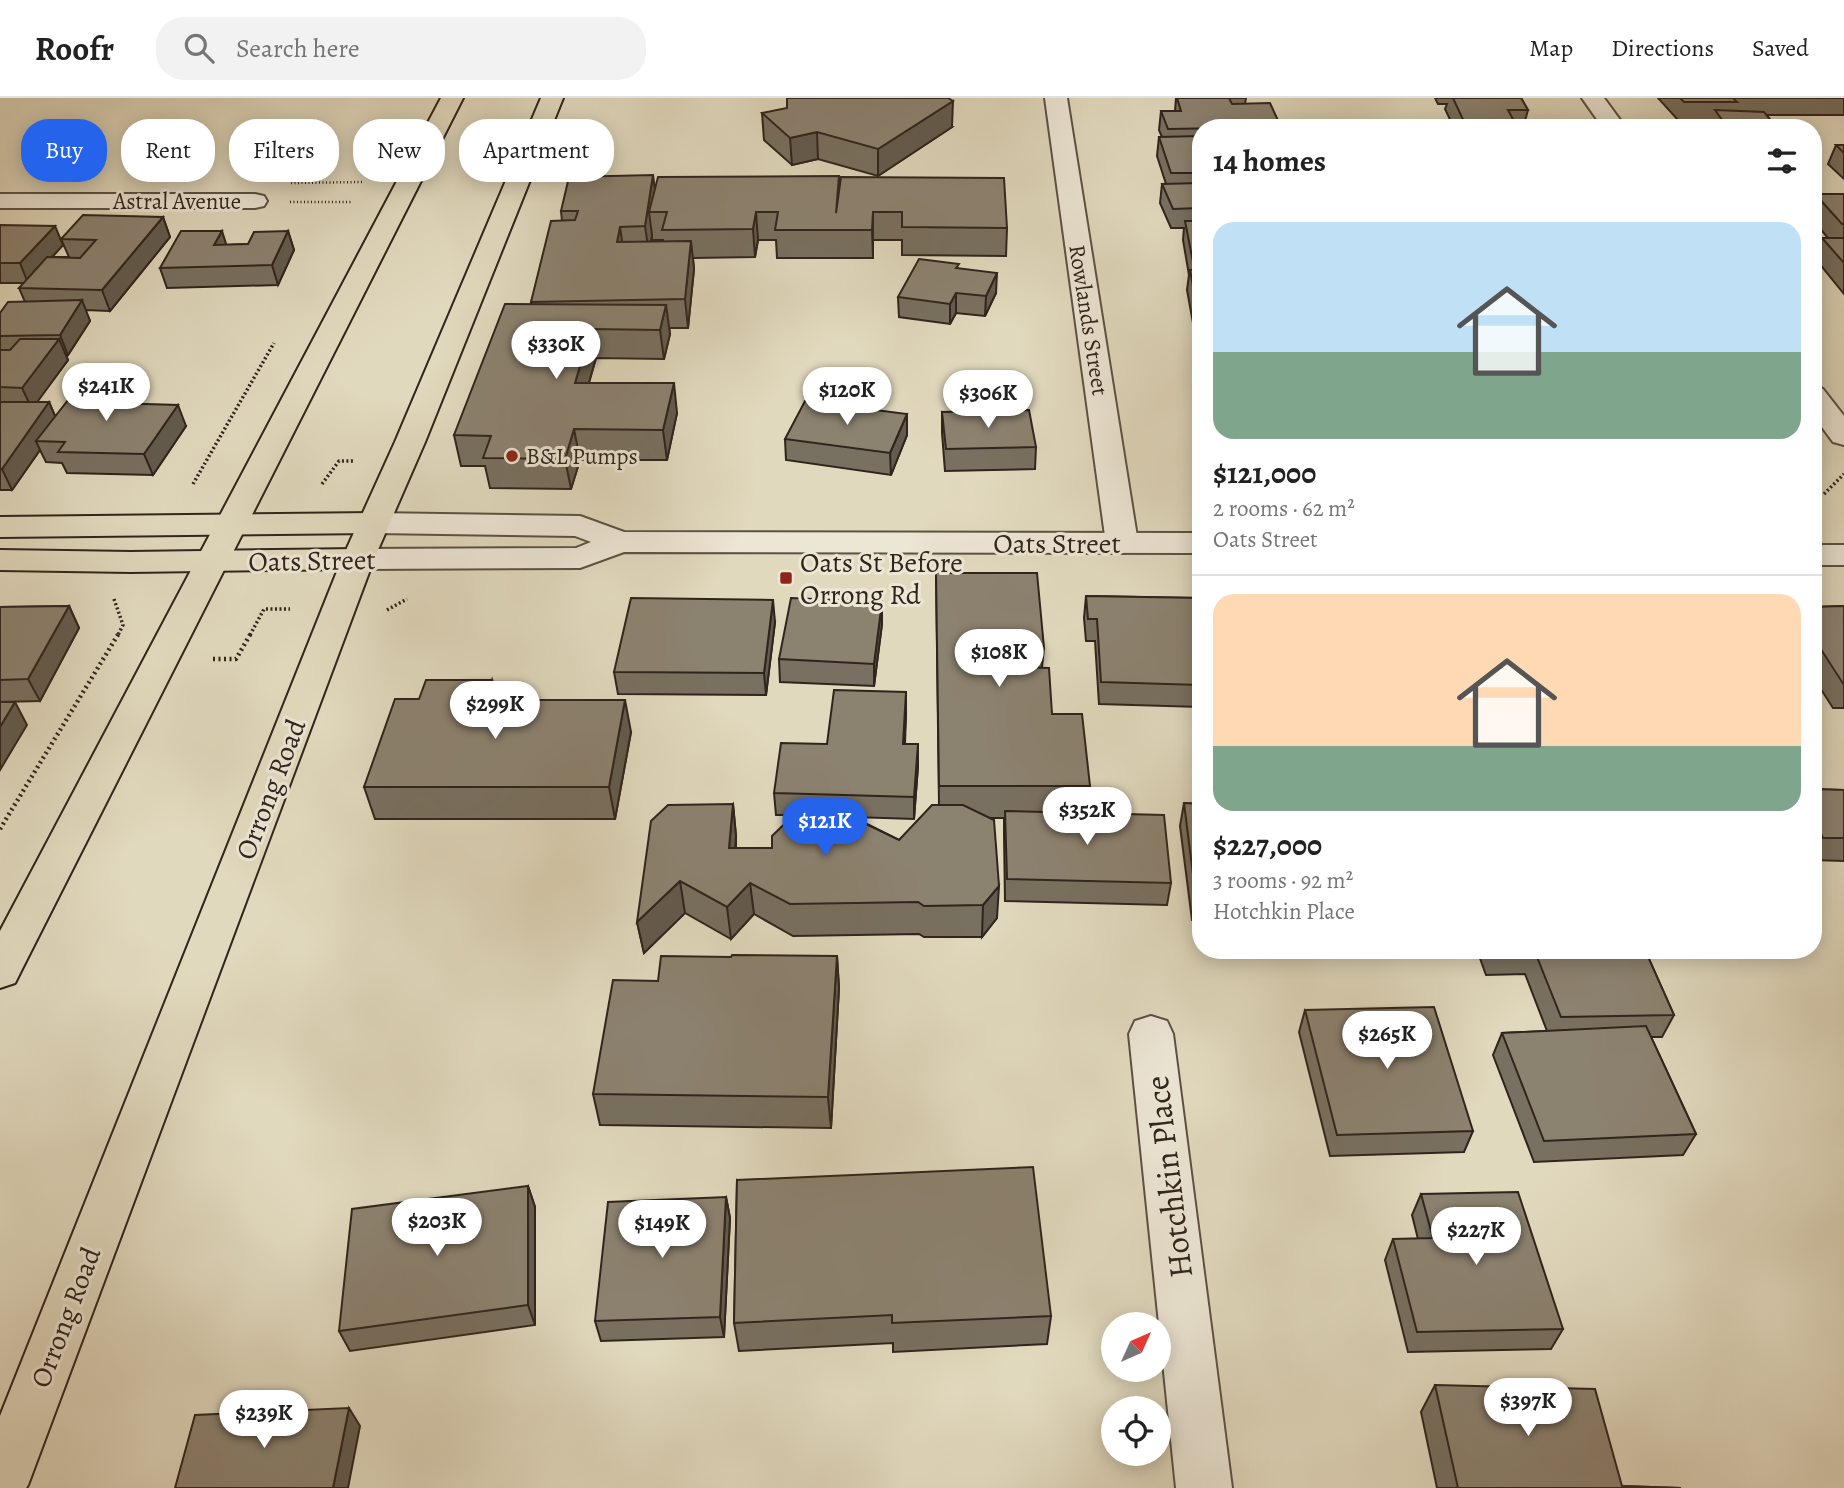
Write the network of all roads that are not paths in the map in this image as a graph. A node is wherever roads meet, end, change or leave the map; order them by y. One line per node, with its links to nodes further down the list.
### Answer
1 (452, 98): 10 (main road)
2 (552, 98): 14 (main road, Orrong Road)
3 (1056, 98): 15 (street, Rowlands Street)
4 (1593, 98): 5 (street)
5 (1608, 119)
6 (0, 201): 7 (street, Astral Avenue)
7 (255, 201)
8 (1822, 407): 9 (street)
9 (1844, 436)
10 (232, 524): 11 (main road, Oats Street); 14 (main road, Oats Street); 20 (main road)
11 (0, 527)
12 (1822, 530): 13 (street)
13 (1844, 530)
14 (366, 541): 15 (street, Oats Street); 20 (main road, Oats Street); 23 (main road, Orrong Road)
15 (1122, 543): 16 (street, Oats Street)
16 (1192, 543)
17 (1822, 555): 18 (street)
18 (1844, 555)
19 (0, 559): 20 (main road, Oats Street)
20 (212, 562): 21 (main road)
21 (0, 971)
22 (1151, 1034): 24 (street, Hotchkin Place)
23 (0, 1485)
24 (1204, 1488)

